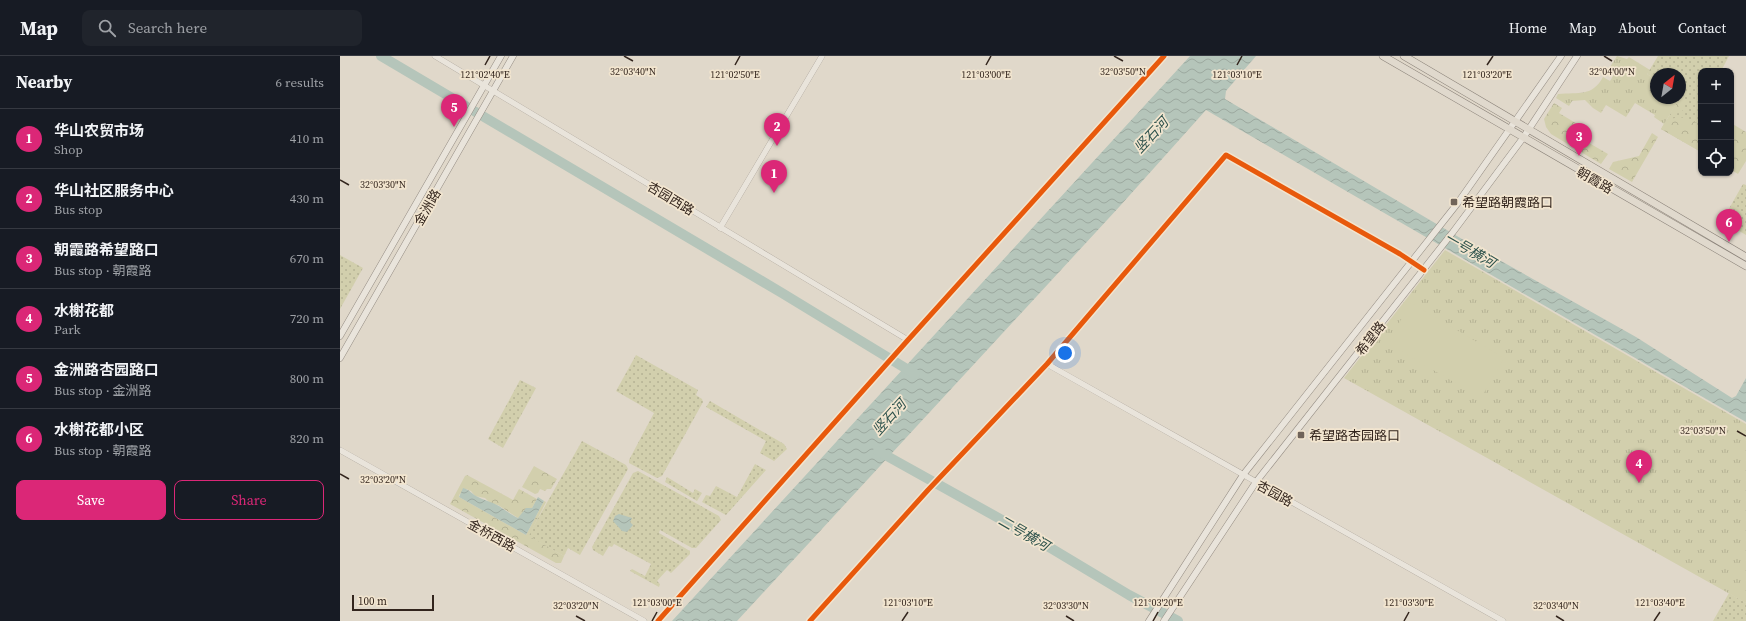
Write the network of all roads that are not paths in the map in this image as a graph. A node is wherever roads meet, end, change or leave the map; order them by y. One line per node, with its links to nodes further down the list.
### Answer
1 (435, 56): 10 (street, 杏园西路)
2 (501, 56): 10 (main road, 金洲路)
3 (513, 56): 11 (main road, 金洲路)
4 (822, 56): 16 (street)
5 (1164, 56): 22 (street)
6 (1383, 56): 14 (main road, 朝霞路)
7 (1404, 56): 12 (main road, 朝霞路)
8 (1561, 56): 12 (main road, 希望路)
9 (1577, 56): 13 (main road, 希望路)
10 (484, 86): 11 (street, 杏园西路); 21 (main road, 金洲路)
11 (493, 91): 16 (street, 杏园西路); 23 (main road, 金洲路)
12 (1514, 121): 13 (main road, 朝霞路); 14 (main road, 希望路)
13 (1528, 129): 15 (main road, 希望路); 17 (main road, 朝霞路)
14 (1509, 130): 15 (main road, 朝霞路); 18 (main road, 希望路)
15 (1523, 138): 19 (main road, 朝霞路); 20 (main road, 希望路)
16 (720, 228): 22 (street, 杏园西路)
17 (1746, 257)
18 (1411, 261): 20 (street); 24 (street); 26 (main road, 希望路)
19 (1746, 266)
20 (1424, 270): 27 (main road, 希望路)
21 (340, 336)
22 (908, 340): 30 (street)
23 (340, 358)
24 (1047, 364): 26 (street, 杏园路); 31 (street)
25 (340, 450): 29 (street, 金桥西路)
26 (1243, 475): 27 (street, 杏园路); 28 (main road, 希望路)
27 (1256, 482): 32 (main road, 希望路); 33 (street, 杏园路)
28 (1151, 619)
29 (644, 621)
30 (658, 621)
31 (810, 621)
32 (1164, 621)
33 (1503, 621)

